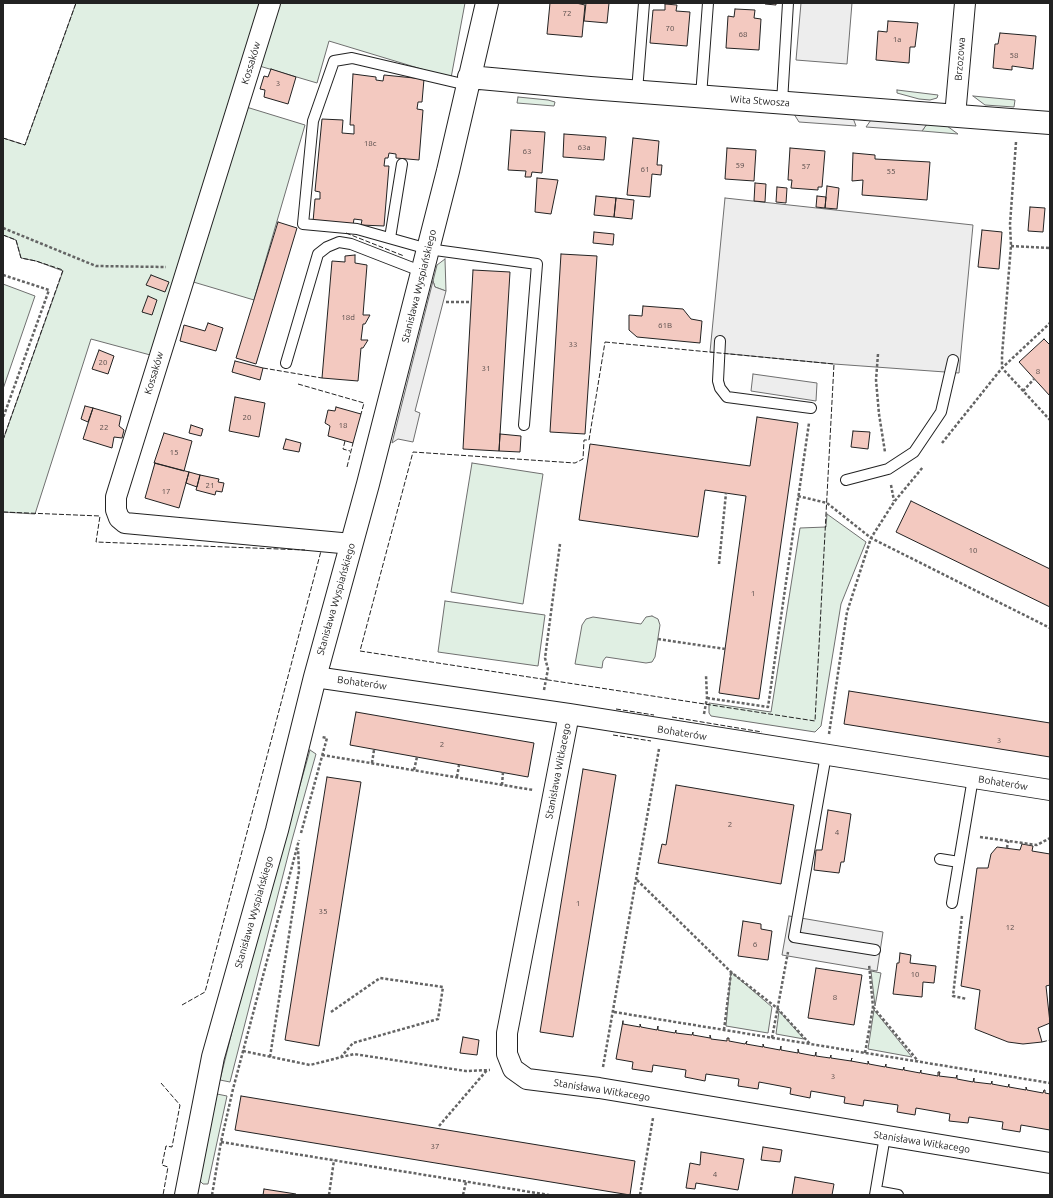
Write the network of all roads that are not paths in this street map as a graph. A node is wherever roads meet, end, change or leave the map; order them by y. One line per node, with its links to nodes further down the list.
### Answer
1 (270, 3): 23 (street, Kossaków)
2 (488, 3): 7 (street, Stanisława Wyspiańskiego)
3 (644, 3): 8 (lane)
4 (708, 3): 9 (lane)
5 (788, 3): 10 (lane)
6 (966, 3): 11 (street, Brzozowa)
7 (468, 81): 8 (street, Wita Stwosza); 14 (lane); 15 (street, Stanisława Wyspiańskiego)
8 (637, 91): 9 (street, Wita Stwosza)
9 (701, 96): 10 (street, Wita Stwosza)
10 (782, 102): 11 (street, Wita Stwosza)
11 (955, 116): 12 (street, Wita Stwosza)
12 (1050, 122)
13 (402, 164): 14 (lane)
14 (390, 238): 15 (lane)
15 (428, 249): 16 (street, Stanisława Wyspiańskiego); 21 (lane)
16 (422, 272): 19 (lane); 23 (street, Stanisława Wyspiańskiego)
17 (720, 341): 20 (lane)
18 (953, 360): 22 (lane)
19 (286, 363)
20 (811, 408)
21 (524, 425)
22 (846, 480)
23 (352, 544): 24 (street, Stanisława Wyspiańskiego)
24 (315, 677): 25 (street, Bohaterów); 36 (street, Stanisława Wyspiańskiego)
25 (569, 714): 26 (street, Bohaterów); 33 (street, Stanisława Witkacego)
26 (827, 746): 27 (street, Bohaterów); 32 (lane)
27 (973, 778): 28 (street, Bohaterów); 30 (lane)
28 (1050, 790)
29 (940, 859): 30 (lane)
30 (959, 862): 31 (lane)
31 (952, 903)
32 (871, 950)
33 (885, 1136): 34 (street, Stanisława Witkacego); 35 (lane)
34 (1050, 1163)
35 (875, 1193): 37 (lane)
36 (186, 1195)
37 (898, 1195)

